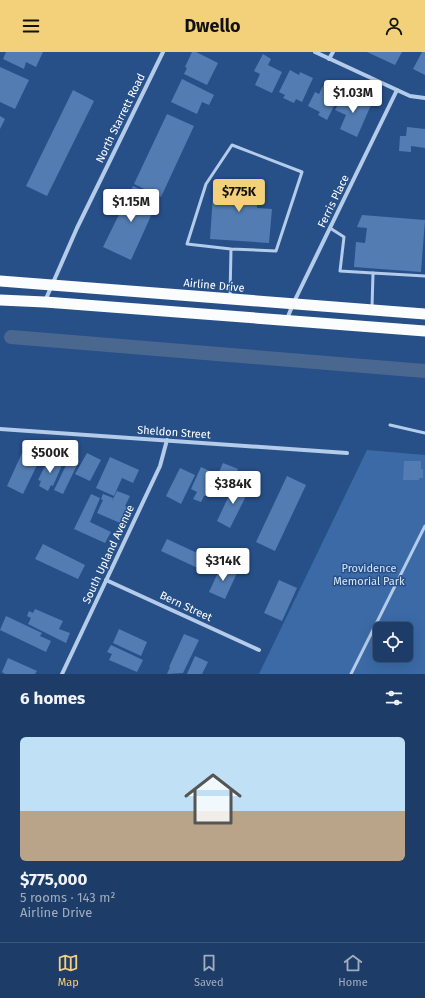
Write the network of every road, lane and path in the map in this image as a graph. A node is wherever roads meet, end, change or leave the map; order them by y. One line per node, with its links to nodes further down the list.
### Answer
1 (163, 52): 12 (street, North Starrett Road)
2 (314, 52): 4 (street)
3 (333, 52): 4 (street)
4 (329, 59): 5 (street)
5 (397, 90): 6 (street); 7 (street, Ferris Place)
6 (425, 98)
7 (330, 228): 9 (lane); 16 (street, Ferris Place)
8 (231, 249): 8 (lane); 13 (lane)
9 (373, 273): 10 (lane); 17 (lane)
10 (425, 276)
11 (0, 282): 12 (highway, Airline Drive)
12 (52, 285): 13 (highway, Airline Drive); 15 (street, North Starrett Road)
13 (230, 299): 16 (highway, Airline Drive)
14 (0, 300): 15 (highway)
15 (45, 302): 19 (highway)
16 (293, 304): 17 (highway, Airline Drive); 19 (street, Ferris Place)
17 (372, 310): 18 (highway, Airline Drive)
18 (425, 314)
19 (286, 321): 20 (highway)
20 (425, 331)
21 (390, 425): 23 (lane)
22 (0, 429): 24 (street, Sheldon Street)
23 (425, 432)
24 (167, 440): 25 (street, Sheldon Street); 27 (street, South Upland Avenue)
25 (347, 453)
26 (425, 526): 30 (lane)
27 (106, 580): 28 (street, Bern Street); 29 (street, South Upland Avenue)
28 (259, 650)
29 (62, 674)
30 (351, 674)

